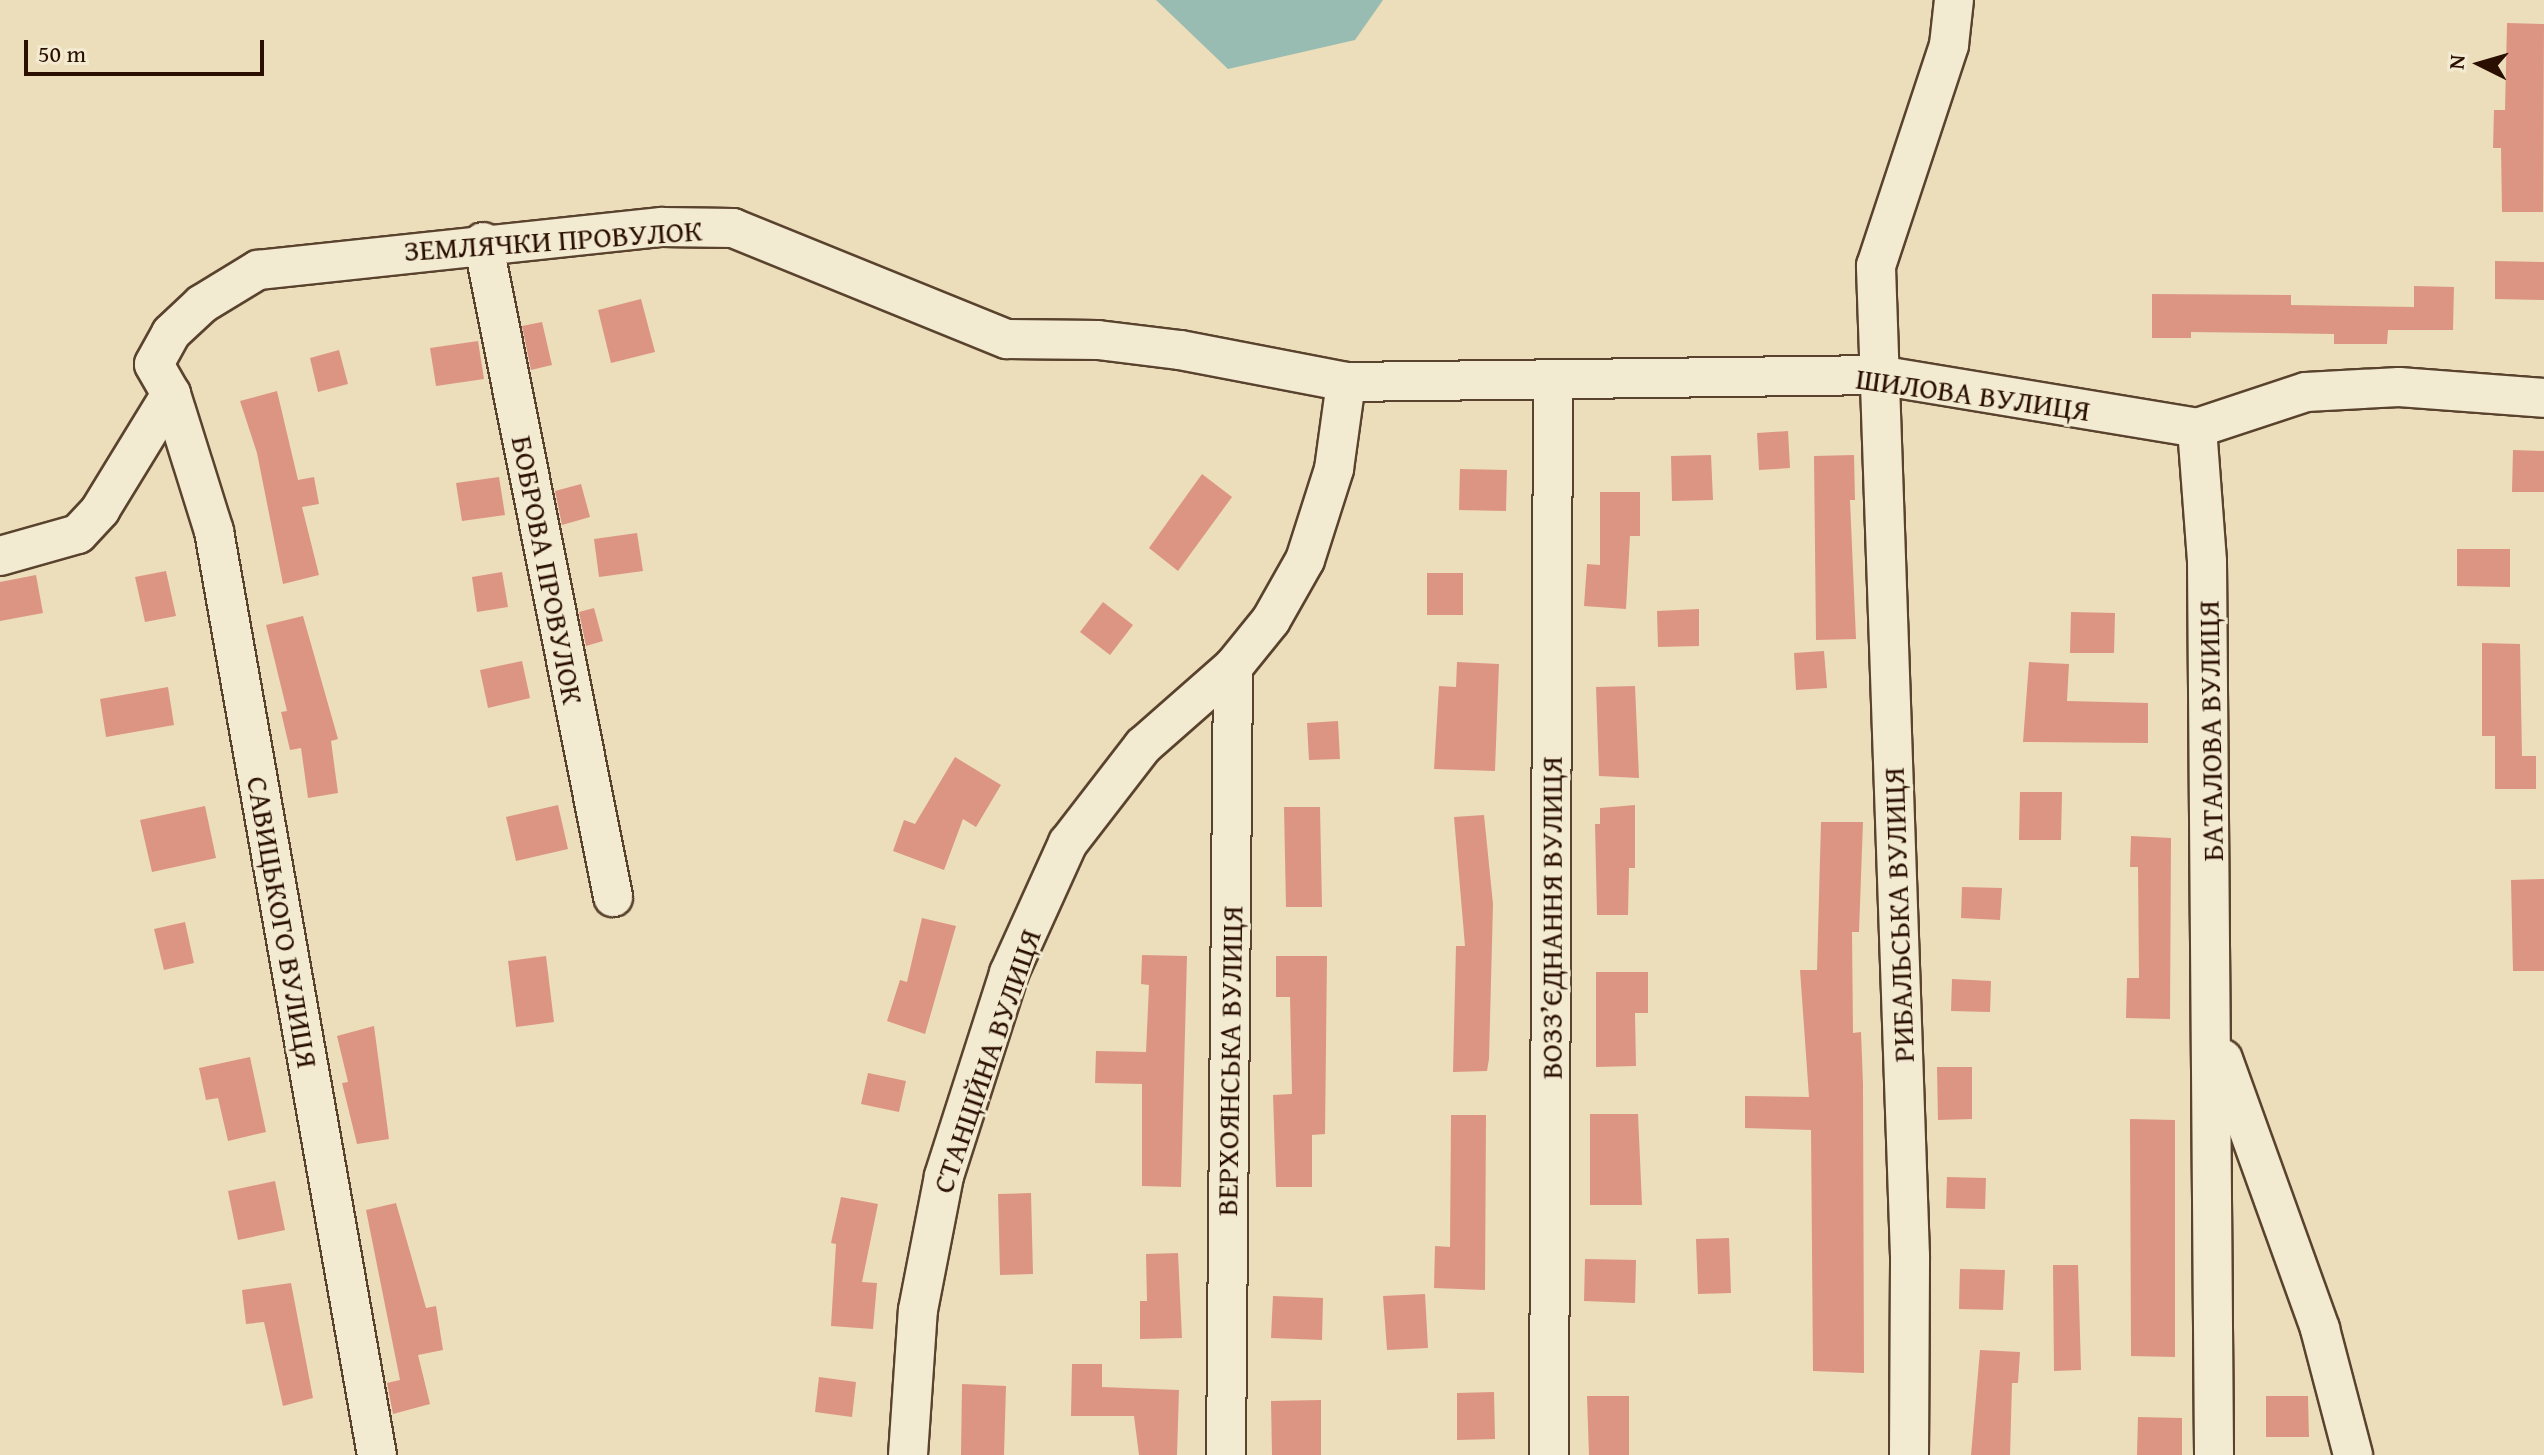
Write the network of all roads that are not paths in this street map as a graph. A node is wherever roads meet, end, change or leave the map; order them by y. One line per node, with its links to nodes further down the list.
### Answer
1 (1954, 0): 3 (street, РИБАЛЬСЬКА ВУЛИЦЯ)
2 (483, 242): 4 (street, ЗЕМЛЯЧКИ ПРОВУЛОК); 6 (street, ЗЕМЛЯЧКИ ПРОВУЛОК); 11 (street, БОБРОВА ПРОВУЛОК)
3 (1878, 375): 5 (street, ШИЛОВА ВУЛИЦЯ); 8 (street, ШИЛОВА ВУЛИЦЯ); 17 (street, РИБАЛЬСЬКА ВУЛИЦЯ)
4 (1346, 382): 5 (street, ШИЛОВА ВУЛИЦЯ); 10 (street, СТАНЦІЙНА ВУЛИЦЯ)
5 (1553, 382): 16 (street, ВОЗЗ’ЄДНАННЯ ВУЛИЦЯ)
6 (171, 394): 9 (street); 13 (street, САВИЦЬКОГО ВУЛИЦЯ)
7 (2544, 398): 8 (street, ШИЛОВА ВУЛИЦЯ)
8 (2197, 428): 12 (street, БАТАЛОВА ВУЛИЦЯ)
9 (0, 556)
10 (1233, 667): 14 (street, СТАНЦІЙНА ВУЛИЦЯ); 15 (street, ВЕРХОЯНСЬКА ВУЛИЦЯ)
11 (613, 897)
12 (2214, 1034): 18 (street, БАТАЛОВА ВУЛИЦЯ); 19 (street, БАТАЛОВА ВУЛИЦЯ)
13 (377, 1455)
14 (908, 1455)
15 (1226, 1455)
16 (1549, 1455)
17 (1909, 1455)
18 (2214, 1455)
19 (2353, 1455)

